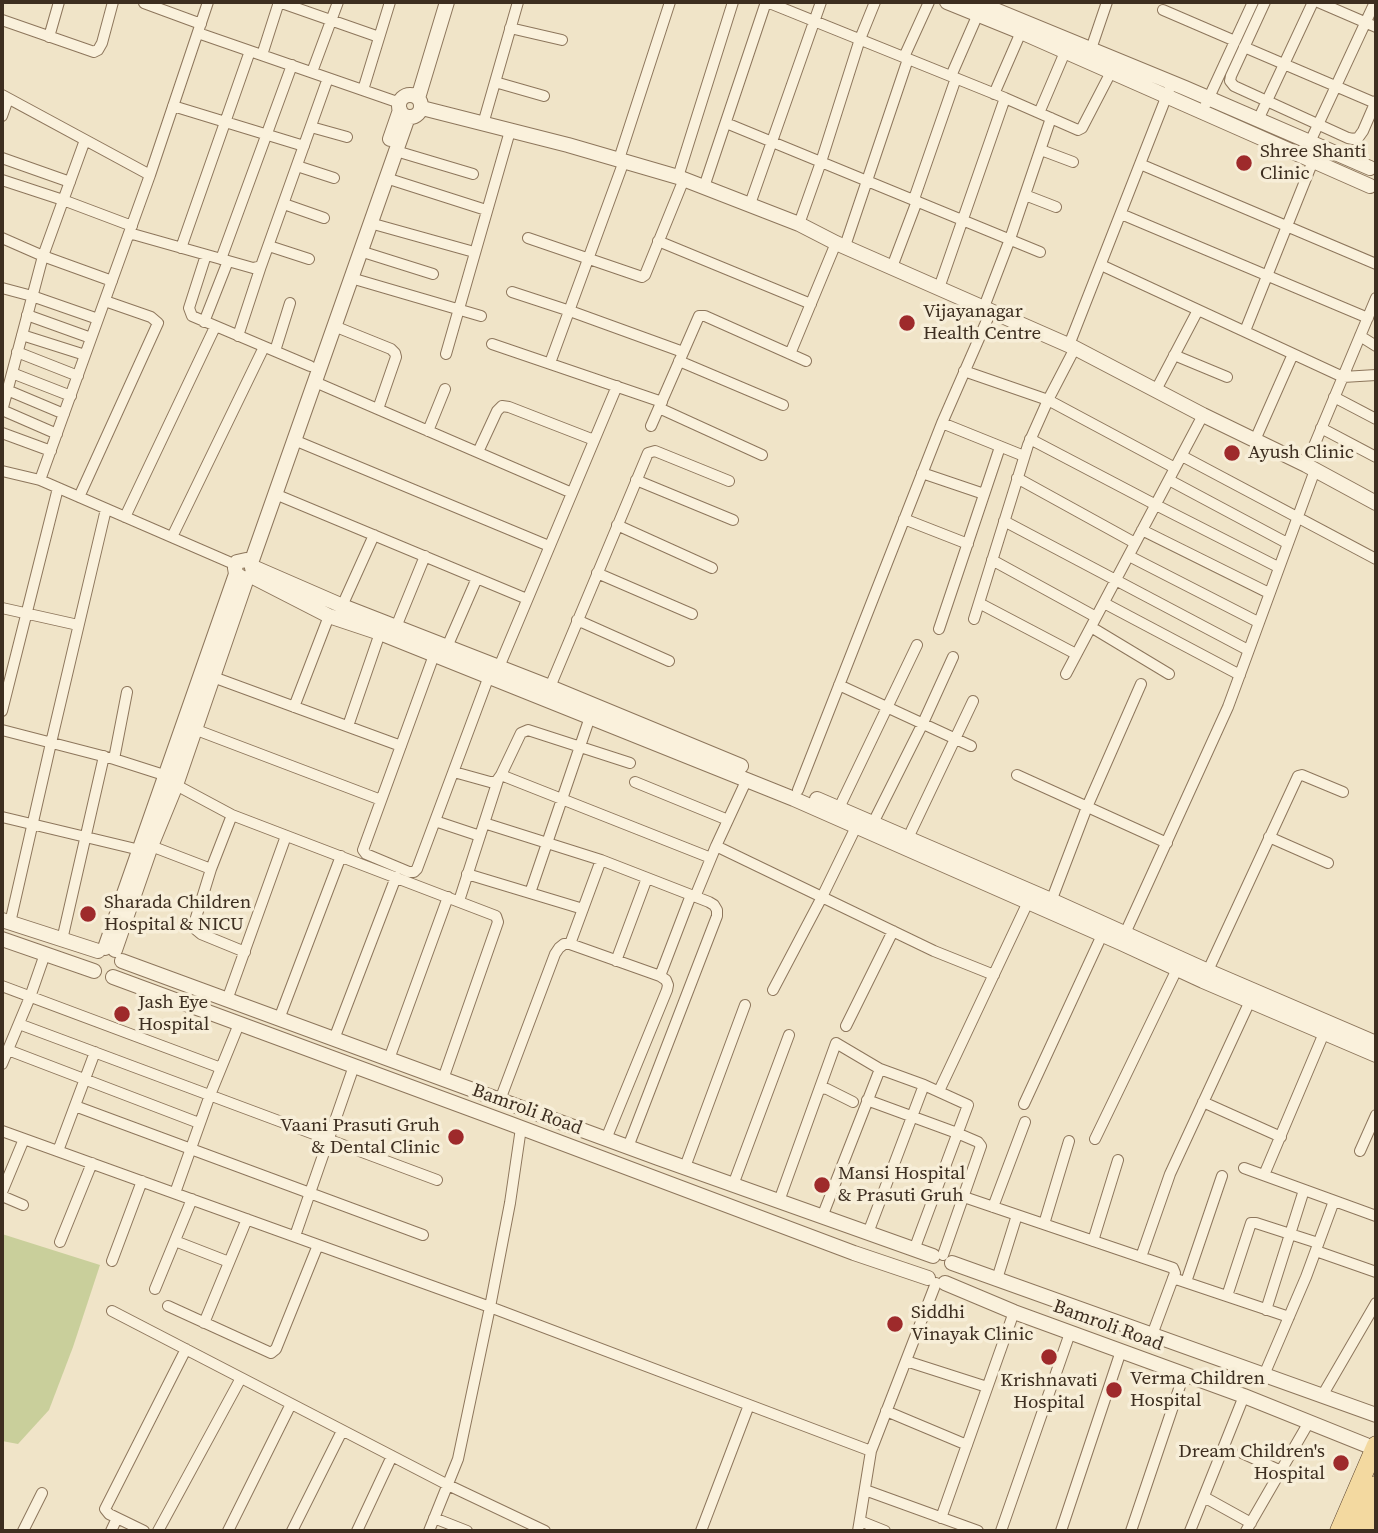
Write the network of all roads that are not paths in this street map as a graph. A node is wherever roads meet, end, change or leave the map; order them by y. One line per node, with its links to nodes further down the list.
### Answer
1 (59, 2): 32 (street)
2 (113, 2): 32 (street)
3 (208, 2): 29 (street)
4 (338, 2): 26 (street)
5 (390, 2): 33 (street)
6 (437, 2): 58 (street)
7 (447, 2): 58 (street)
8 (518, 2): 30 (street)
9 (670, 2): 80 (street)
10 (733, 2): 91 (street)
11 (767, 2): 27 (street); 67 (street)
12 (821, 2): 27 (street)
13 (875, 2): 34 (street)
14 (929, 2): 41 (street)
15 (947, 2): 23 (street)
16 (1107, 2): 37 (street)
17 (1253, 2): 36 (street)
18 (1265, 2): 36 (street)
19 (1313, 2): 42 (street)
20 (1318, 2): 28 (street)
21 (1376, 2): 28 (street)
22 (144, 3): 29 (street)
23 (987, 9): 31 (street); 37 (street); 46 (street)
24 (1163, 10): 36 (street)
25 (2, 20): 32 (street)
26 (331, 20): 33 (street); 40 (street); 44 (street)
27 (814, 20): 34 (street); 74 (street)
28 (1371, 24): 49 (street)
29 (199, 28): 38 (street); 60 (street)
30 (510, 28): 35 (street); 48 (street)
31 (1020, 32): 39 (street); 52 (street)
32 (49, 37)
33 (379, 37): 51 (street)
34 (860, 39): 41 (street); 82 (street)
35 (562, 40)
36 (1239, 44): 42 (street); 56 (street); 59 (street)
37 (1091, 50): 50 (street)
38 (250, 51): 40 (street); 65 (street)
39 (1065, 52): 45 (street); 61 (street)
40 (262, 55): 43 (street)
41 (906, 58): 46 (street); 93 (street)
42 (1284, 64): 49 (street); 56 (street)
43 (292, 65): 44 (street); 71 (street)
44 (312, 72): 47 (street)
45 (1111, 72): 50 (street); 63 (street)
46 (953, 77): 52 (street); 99 (street)
47 (328, 78): 51 (street); 69 (street)
48 (495, 82): 53 (street); 66 (street)
49 (1336, 86): 57 (street); 68 (street)
50 (1169, 89): 59 (street); 84 (street)
51 (363, 90): 58 (street)
52 (994, 93): 55 (street)
53 (544, 96)
54 (5, 97): 62 (street); 73 (street)
55 (1006, 98): 61 (street); 106 (street)
56 (1266, 101): 64 (street); 68 (street)
57 (1376, 102): 68 (street)
58 (409, 105): 66 (street); 77 (street); 170 (street)
59 (1205, 105): 64 (street); 81 (street)
60 (173, 106): 65 (street); 88 (street)
61 (1039, 113): 63 (street)
62 (2, 116)
63 (1051, 118): 78 (street)
64 (1258, 120): 75 (street)
65 (225, 122): 71 (street); 117 (street)
66 (483, 124): 70 (street)
67 (726, 124): 74 (street); 95 (street)
68 (1318, 125): 75 (street)
69 (311, 127): 72 (street); 76 (street)
70 (510, 131): 80 (street); 103 (street)
71 (267, 135): 76 (street); 125 (street)
72 (347, 137)
73 (85, 140): 88 (street); 94 (street)
74 (772, 142): 82 (street); 101 (street)
75 (1310, 142): 86 (street)
76 (304, 146): 85 (street)
77 (396, 150): 87 (street); 90 (street)
78 (1041, 150): 83 (street); 97 (street)
79 (2, 158): 94 (street)
80 (622, 160): 91 (street); 124 (street)
81 (1313, 160): 96 (street); 109 (street)
82 (821, 162): 93 (street); 108 (street)
83 (1073, 162)
84 (1140, 164): 104 (street); 109 (street)
85 (297, 166): 89 (street); 100 (street)
86 (1373, 166): 96 (street)
87 (472, 174)
88 (150, 175): 110 (street)
89 (334, 178)
90 (386, 178): 103 (street); 107 (street)
91 (681, 178): 95 (street); 114 (street)
92 (2, 180): 98 (street)
93 (868, 181): 99 (street); 115 (street)
94 (70, 182): 98 (street)
95 (704, 187): 101 (street)
96 (1373, 188)
97 (1025, 195): 102 (street); 113 (street)
98 (63, 200): 110 (street); 122 (street)
99 (915, 200): 106 (street); 129 (street)
100 (284, 204): 105 (street); 116 (street)
101 (750, 204): 108 (street)
102 (1056, 207)
103 (486, 210): 119 (street)
104 (1121, 214): 127 (street); 131 (street)
105 (324, 218)
106 (962, 219): 113 (street); 134 (street)
107 (370, 223): 118 (street); 119 (street)
108 (799, 225): 115 (street)
109 (1287, 227): 126 (street); 131 (street)
110 (130, 230): 117 (street); 133 (street)
111 (2, 238): 122 (street)
112 (528, 238): 124 (street)
113 (1010, 239): 120 (street); 142 (street)
114 (658, 241): 124 (street); 141 (street)
115 (841, 244): 129 (street); 141 (street)
116 (269, 246): 123 (street); 128 (street)
117 (181, 248): 121 (street)
118 (360, 251): 130 (street); 132 (street)
119 (474, 252): 143 (street)
120 (1040, 252)
121 (206, 255): 125 (street); 150 (street)
122 (43, 256): 133 (street); 137 (street)
123 (309, 259)
124 (589, 259): 145 (street)
125 (225, 260): 128 (street); 150 (street)
126 (1376, 264)
127 (1101, 265): 144 (street); 158 (street)
128 (261, 266): 154 (street)
129 (892, 267): 134 (street)
130 (433, 274)
131 (1268, 276): 148 (street); 152 (street)
132 (351, 278): 143 (street); 151 (street)
133 (112, 281): 138 (street)
134 (939, 288): 142 (street)
135 (2, 291): 137 (street)
136 (512, 292): 145 (street)
137 (32, 296): 146 (street); 149 (street)
138 (105, 301): 149 (street); 222 (street)
139 (290, 303): 160 (street)
140 (1375, 303): 148 (street)
141 (811, 304): 163 (street)
142 (988, 309): 158 (street); 171 (street)
143 (458, 310): 147 (street); 162 (street)
144 (1198, 310): 152 (street); 166 (street)
145 (570, 311): 167 (street); 169 (street)
146 (27, 315): 153 (street); 156 (street)
147 (481, 316)
148 (1367, 318): 155 (street)
149 (98, 319): 156 (street)
150 (210, 324): 154 (street); 226 (street)
151 (334, 326): 177 (street); 187 (street)
152 (1245, 331): 164 (street)
153 (22, 335): 161 (street); 165 (street)
154 (238, 336): 160 (street)
155 (1360, 336): 159 (street); 176 (street)
156 (92, 338): 165 (street)
157 (492, 344): 169 (street)
158 (1072, 346): 181 (street); 184 (street)
159 (1376, 346)
160 (269, 349): 170 (street); 234 (street)
161 (17, 352): 172 (street); 173 (street)
162 (446, 354)
163 (790, 354): 167 (street); 168 (street)
164 (1293, 354): 176 (street); 201 (street)
165 (85, 355): 173 (street)
166 (1174, 355): 175 (street); 181 (street)
167 (681, 356): 185 (street); 186 (street)
168 (806, 361)
169 (550, 363): 178 (street)
170 (310, 366): 245 (street)
171 (964, 371): 184 (street); 192 (street)
172 (12, 373): 180 (street); 182 (street)
173 (78, 376): 182 (street)
174 (1374, 376): 176 (street)
175 (1227, 377)
176 (1343, 377): 183 (street)
177 (315, 382): 187 (street); 199 (street)
178 (617, 386): 185 (street); 200 (street)
179 (445, 388): 195 (street)
180 (7, 390): 188 (street); 189 (street)
181 (1156, 390): 190 (street)
182 (71, 396): 189 (street)
183 (1334, 397): 191 (street); 194 (street)
184 (1048, 400): 198 (street); 209 (street)
185 (660, 405): 193 (street); 205 (street)
186 (783, 405)
187 (378, 409): 195 (street)
188 (2, 411): 197 (street)
189 (64, 414): 197 (street)
190 (1203, 415): 201 (street); 207 (street)
191 (1376, 419)
192 (942, 423): 202 (street); 212 (street)
193 (651, 426)
194 (1321, 428): 208 (street); 210 (street)
195 (428, 431): 204 (street)
196 (2, 433): 203 (street)
197 (57, 433): 203 (street)
198 (1030, 439): 206 (street); 224 (street)
199 (294, 440): 220 (street); 238 (street)
200 (594, 440): 204 (street); 219 (street)
201 (1255, 440): 210 (street)
202 (1000, 447): 206 (street); 221 (street)
203 (51, 451): 214 (street)
204 (478, 452): 219 (street)
205 (762, 455)
206 (1024, 456): 213 (street)
207 (1182, 456): 209 (street); 227 (street)
208 (1376, 457)
209 (1175, 468): 216 (street)
210 (1310, 468): 223 (street); 227 (street)
211 (2, 471): 214 (street)
212 (922, 473): 221 (street); 228 (street)
213 (1017, 478): 230 (street); 236 (street)
214 (40, 480): 218 (street)
215 (636, 480): 217 (street); 229 (street); 231 (street)
216 (1169, 480): 224 (street); 235 (street)
217 (729, 481)
218 (58, 488): 222 (street); 255 (street)
219 (572, 493): 238 (street)
220 (275, 494): 233 (street); 245 (street)
221 (984, 494): 237 (street)
222 (79, 497): 225 (street)
223 (1376, 503)
224 (1156, 505): 232 (street); 243 (street)
225 (106, 509): 226 (street); 262 (street)
226 (125, 517): 234 (street)
227 (1296, 517): 235 (street); 241 (street)
228 (904, 519): 237 (street); 279 (street)
229 (733, 520)
230 (1004, 521): 242 (street); 248 (street)
231 (617, 525): 244 (street); 246 (street)
232 (1142, 530): 236 (street); 249 (street)
233 (374, 535): 239 (street); 253 (street)
234 (172, 537): 245 (street)
235 (1287, 542): 243 (street)
236 (1135, 543): 240 (street)
237 (968, 544): 264 (street)
238 (549, 546): 250 (street)
239 (425, 556): 247 (street); 263 (street)
240 (1129, 556): 248 (street); 261 (street)
241 (1376, 559)
242 (992, 560): 251 (street); 260 (street)
243 (1278, 567): 249 (street)
244 (712, 568)
245 (245, 569): 253 (street); 257 (street); 277 (street); 302 (street)
246 (597, 573): 256 (street); 259 (street)
247 (477, 578): 250 (street); 267 (street)
248 (1116, 580): 252 (street); 268 (street)
249 (1269, 593): 261 (street)
250 (527, 599): 273 (street)
251 (979, 603): 258 (street); 269 (street)
252 (1104, 603): 260 (street); 276 (street)
253 (342, 606): 263 (street)
254 (2, 608): 255 (street)
255 (26, 614): 262 (street); 285 (street)
256 (692, 614)
257 (330, 616): 265 (street); 283 (street)
258 (974, 619)
259 (577, 620): 272 (street); 280 (street)
260 (1093, 622): 269 (street); 275 (street)
261 (1258, 622): 268 (street)
262 (78, 625): 292 (street)
263 (396, 627): 267 (street)
264 (939, 629)
265 (380, 633): 270 (street); 288 (street)
266 (917, 645): 284 (street)
267 (447, 647): 273 (street)
268 (1248, 650): 276 (street)
269 (1076, 654): 274 (street)
270 (434, 655): 273 (street); 293 (street)
271 (953, 657): 287 (street)
272 (669, 661)
273 (494, 672): 280 (street); 286 (street); 298 (street)
274 (1066, 674)
275 (1169, 674)
276 (1240, 675): 324 (street)
277 (213, 677): 283 (street); 289 (street)
278 (1141, 684): 308 (street)
279 (839, 685): 284 (street); 304 (street)
280 (550, 687): 304 (street)
281 (127, 692): 296 (street)
282 (973, 701): 291 (street)
283 (294, 707): 288 (street)
284 (888, 708): 287 (street); 309 (street)
285 (2, 711)
286 (590, 716): 295 (street); 301 (street)
287 (923, 723): 291 (street); 315 (street)
288 (348, 726): 293 (street)
289 (194, 729): 302 (street); 307 (street)
290 (2, 730): 292 (street)
291 (954, 738): 294 (street); 322 (street)
292 (51, 743): 296 (street); 316 (street)
293 (401, 746): 307 (street)
294 (971, 746)
295 (579, 747): 297 (street); 300 (street); 306 (street)
296 (109, 757): 302 (street); 320 (street)
297 (630, 763)
298 (454, 772): 300 (street); 313 (street)
299 (1017, 775): 308 (street)
300 (500, 777): 306 (street); 314 (street)
301 (747, 779): 312 (street); 317 (street)
302 (170, 780): 310 (street); 326 (street)
303 (635, 782): 312 (street)
304 (798, 790): 309 (street)
305 (1343, 792): 321 (street)
306 (561, 799): 323 (street); 328 (street)
307 (381, 800): 313 (street)
308 (1087, 807): 324 (street); 340 (street)
309 (839, 808): 315 (street)
310 (232, 815): 318 (street); 331 (street)
311 (2, 817): 316 (street)
312 (728, 820): 325 (street)
313 (435, 821): 319 (street)
314 (484, 822): 319 (street); 323 (street)
315 (873, 823): 322 (street)
316 (32, 824): 320 (street); 342 (street)
317 (856, 827): 337 (street); 339 (street)
318 (286, 836): 327 (street); 349 (street)
319 (480, 836): 332 (street)
320 (86, 837): 326 (street); 347 (street)
321 (1269, 837): 330 (street); 357 (street)
322 (908, 838): 340 (street)
323 (547, 843): 329 (street); 335 (street)
324 (1167, 843): 345 (street)
325 (716, 846): 328 (street); 337 (street)
326 (145, 848): 331 (street); 350 (street)
327 (341, 856): 333 (street); 365 (street)
328 (711, 858): 336 (street)
329 (601, 860): 334 (street); 341 (street)
330 (1328, 863)
331 (211, 869): 349 (street)
332 (467, 874): 335 (street); 338 (street)
333 (396, 877): 338 (street); 371 (street)
334 (647, 878): 336 (street); 352 (street)
335 (530, 893): 341 (street)
336 (693, 896): 356 (street); 406 (street)
337 (822, 897): 343 (street); 360 (street)
338 (453, 899): 376 (street); 382 (street)
339 (1028, 902): 340 (street); 355 (street)
340 (1049, 905): 344 (street); 345 (street)
341 (583, 909): 348 (street)
342 (6, 921): 347 (street)
343 (893, 931): 355 (street); 368 (street)
344 (1102, 935): 345 (street); 391 (street)
345 (1123, 938): 353 (street); 357 (street)
346 (2, 939): 351 (street)
347 (62, 940): 350 (street)
348 (570, 944): 352 (street); 387 (street)
349 (244, 952): 362 (street)
350 (110, 953): 354 (street); 358 (street); 362 (street, Bamroli Road)
351 (46, 954): 354 (street); 361 (street)
352 (616, 961): 356 (street)
353 (1177, 969): 357 (street); 404 (street)
354 (94, 971): 358 (street)
355 (994, 975): 385 (street)
356 (660, 976): 403 (street)
357 (1205, 976): 363 (street); 372 (street)
358 (113, 977): 367 (street, Bamroli Road)
359 (2, 986): 361 (street)
360 (773, 990)
361 (30, 997): 366 (street); 379 (street)
362 (227, 1000): 365 (street, Bamroli Road)
363 (1250, 1001): 369 (street); 390 (street)
364 (745, 1005): 412 (street)
365 (279, 1018): 371 (street, Bamroli Road)
366 (19, 1024): 373 (street); 374 (street)
367 (239, 1024): 378 (street, Bamroli Road); 379 (street)
368 (846, 1026)
369 (1324, 1033): 375 (street); 400 (street)
370 (789, 1035): 418 (street)
371 (334, 1039): 376 (street, Bamroli Road)
372 (1376, 1043)
373 (8, 1050): 377 (street); 381 (street)
374 (95, 1052): 381 (street); 386 (street)
375 (1376, 1055)
376 (389, 1059): 382 (street, Bamroli Road)
377 (2, 1064)
378 (354, 1066): 397 (street, Bamroli Road); 402 (street)
379 (220, 1069): 386 (street)
380 (880, 1069): 383 (street); 384 (street); 388 (street)
381 (84, 1079): 392 (street); 396 (street)
382 (443, 1079): 387 (street, Bamroli Road)
383 (924, 1085): 385 (street); 394 (street)
384 (820, 1088): 389 (street); 425 (street)
385 (939, 1091): 399 (street)
386 (210, 1095): 396 (street); 402 (street)
387 (500, 1100): 403 (street, Bamroli Road)
388 (867, 1100): 394 (street); 430 (street)
389 (853, 1102)
390 (1203, 1102): 400 (street); 444 (street)
391 (1024, 1104)
392 (75, 1106): 407 (street); 408 (street)
393 (1376, 1115): 409 (street)
394 (912, 1117): 399 (street); 434 (street)
395 (1025, 1122): 428 (street)
396 (200, 1123): 407 (street)
397 (521, 1128): 451 (street, Bamroli Road); 457 (street)
398 (2, 1131): 401 (street)
399 (957, 1133): 423 (street); 443 (street)
400 (1280, 1137): 414 (street)
401 (24, 1139): 408 (street); 422 (street)
402 (328, 1139): 416 (street); 421 (street)
403 (606, 1139): 406 (street, Bamroli Road)
404 (1096, 1139)
405 (1069, 1140): 433 (street)
406 (628, 1147): 412 (street, Bamroli Road)
407 (190, 1149): 420 (street); 421 (street)
408 (58, 1151): 411 (street)
409 (1360, 1151)
410 (1118, 1160): 439 (street)
411 (92, 1163): 417 (street); 440 (street)
412 (685, 1167): 418 (street, Bamroli Road)
413 (1244, 1168): 414 (street)
414 (1264, 1175): 419 (street)
415 (1222, 1176): 452 (street)
416 (437, 1180)
417 (142, 1181): 420 (street); 446 (street)
418 (733, 1185): 425 (street, Bamroli Road)
419 (1304, 1190): 426 (street); 435 (street)
420 (175, 1193): 424 (street)
421 (310, 1193): 436 (street); 437 (street)
422 (2, 1194): 427 (street)
423 (964, 1197): 428 (street); 445 (street)
424 (192, 1199): 432 (street); 438 (street)
425 (779, 1201): 430 (street, Bamroli Road)
426 (1334, 1201): 431 (street); 442 (street)
427 (23, 1205)
428 (993, 1207): 429 (street)
429 (1017, 1215): 433 (street); 450 (street)
430 (822, 1216): 434 (street, Bamroli Road)
431 (1376, 1216)
432 (247, 1219): 437 (street); 447 (street)
433 (1044, 1224): 439 (street)
434 (868, 1233): 443 (street, Bamroli Road)
435 (1290, 1233): 442 (street); 454 (street); 458 (street)
436 (423, 1235)
437 (295, 1236): 441 (street)
438 (175, 1241): 447 (street); 453 (street)
439 (1093, 1241): 444 (street)
440 (60, 1242)
441 (318, 1244): 457 (street); 462 (street)
442 (1317, 1247): 448 (street); 461 (street)
443 (914, 1250): 445 (street, Bamroli Road)
444 (1142, 1257): 449 (street)
445 (943, 1258): 450 (street, Bamroli Road); 451 (street); 451 (street)
446 (112, 1261)
447 (229, 1262): 462 (street)
448 (1376, 1272)
449 (1173, 1278): 452 (street); 464 (street)
450 (997, 1279): 464 (street, Bamroli Road)
451 (936, 1281): 460 (street, Bamroli Road); 467 (street)
452 (1186, 1282): 454 (street)
453 (156, 1289)
454 (1227, 1296): 458 (street)
455 (1376, 1303): 473 (street)
456 (168, 1306): 462 (street)
457 (490, 1307): 475 (street); 486 (street)
458 (1266, 1310): 461 (street)
459 (112, 1311): 465 (street)
460 (1014, 1312): 463 (street, Bamroli Road); 471 (street)
461 (1289, 1317): 469 (street)
462 (204, 1323)
463 (1070, 1333): 466 (street, Bamroli Road); 511 (street)
464 (1152, 1335): 469 (street, Bamroli Road)
465 (186, 1349): 470 (street); 491 (street)
466 (1121, 1351): 468 (street, Bamroli Road); 512 (street)
467 (906, 1362): 471 (street); 476 (street)
468 (1184, 1374): 472 (street, Bamroli Road); 513 (street)
469 (1264, 1375): 473 (street, Bamroli Road)
470 (241, 1378): 474 (street); 501 (street)
471 (987, 1387): 480 (street)
472 (1244, 1396): 478 (street, Bamroli Road); 490 (street)
473 (1322, 1396): 477 (street, Bamroli Road)
474 (291, 1404): 479 (street); 502 (street)
475 (749, 1405): 482 (street); 508 (street)
476 (887, 1411): 480 (street); 482 (street)
477 (1376, 1415)
478 (1309, 1422): 481 (street, Bamroli Road); 485 (street)
479 (342, 1431): 484 (street); 503 (street)
480 (967, 1445): 493 (street)
481 (1376, 1448): 515 (main road)
482 (871, 1451): 488 (street)
483 (1242, 1453): 485 (street)
484 (392, 1456): 486 (street); 504 (street)
485 (1281, 1471): 497 (street)
486 (448, 1485): 492 (street); 495 (street)
487 (1376, 1485): 516 (main road)
488 (865, 1490): 493 (street); 496 (street)
489 (42, 1493): 498 (street)
490 (1203, 1497): 497 (street); 514 (street)
491 (117, 1518): 499 (street); 500 (street)
492 (434, 1518): 505 (street); 506 (street)
493 (941, 1518): 510 (street)
494 (1376, 1518): 517 (main road)
495 (521, 1526): 507 (street)
496 (859, 1526): 509 (street)
497 (1248, 1527)
498 (23, 1531)
499 (111, 1531)
500 (144, 1531)
501 (158, 1531)
502 (228, 1531)
503 (292, 1531)
504 (357, 1531)
505 (429, 1531)
506 (467, 1531)
507 (545, 1531)
508 (701, 1531)
509 (885, 1531)
510 (978, 1531)
511 (1001, 1531)
512 (1061, 1531)
513 (1131, 1531)
514 (1190, 1531)
515 (1339, 1531)
516 (1355, 1531)
517 (1370, 1531)

